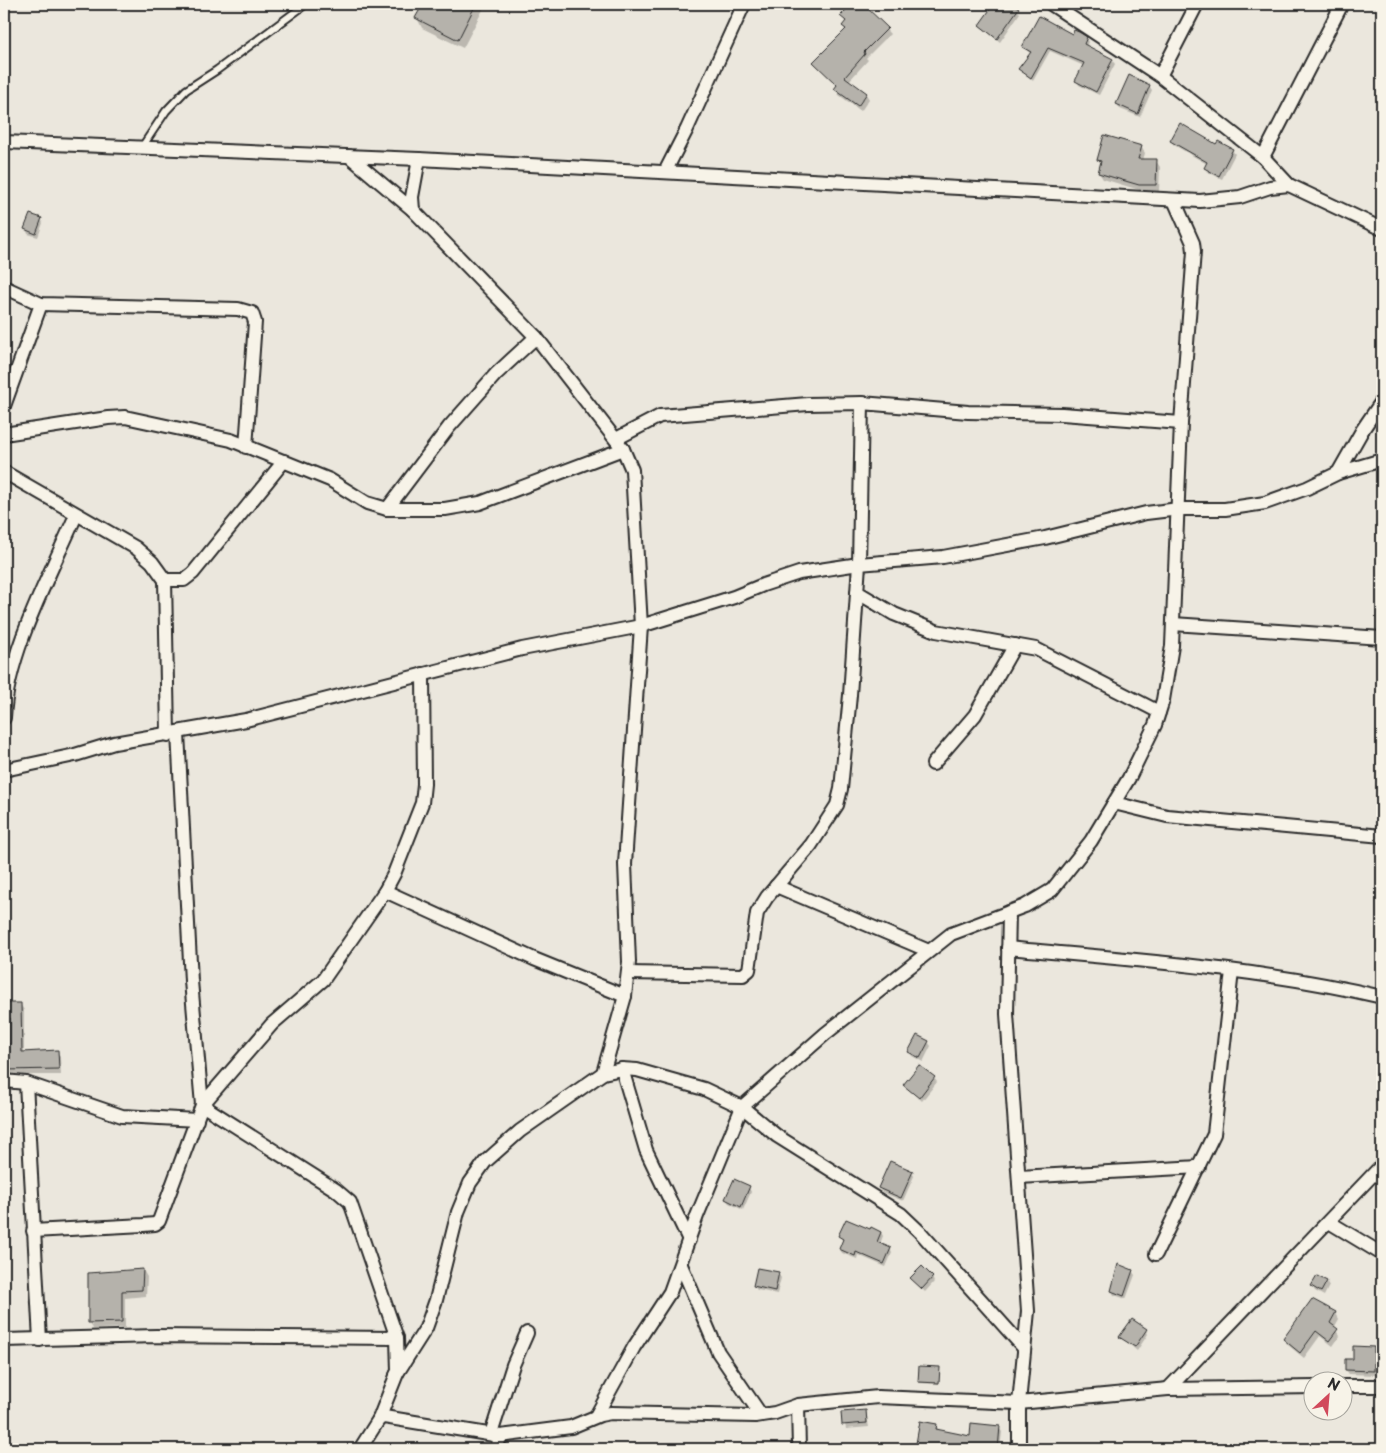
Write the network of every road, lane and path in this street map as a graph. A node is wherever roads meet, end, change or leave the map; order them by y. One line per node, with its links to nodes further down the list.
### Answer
1 (306, 4): 8 (lane)
2 (744, 4): 12 (street)
3 (1053, 4): 6 (street)
4 (1197, 4): 6 (street)
5 (1342, 4): 10 (street)
6 (1160, 76): 10 (street)
7 (4, 142): 8 (street)
8 (141, 148): 9 (street)
9 (349, 156): 11 (street); 15 (street)
10 (1263, 158): 13 (street)
11 (420, 159): 12 (street); 15 (street)
12 (665, 172): 14 (street)
13 (1289, 185): 14 (street); 16 (street)
14 (1174, 200): 23 (street)
15 (413, 210): 19 (street)
16 (1380, 226)
17 (4, 287): 18 (street)
18 (41, 304): 22 (street); 26 (street)
19 (536, 337): 25 (street); 31 (street)
20 (1382, 401): 30 (street)
21 (862, 403): 23 (street); 25 (street); 34 (street)
22 (4, 406)
23 (1181, 423): 32 (street)
24 (4, 434): 26 (street)
25 (620, 444): 31 (street); 38 (street)
26 (246, 447): 28 (street)
27 (1382, 460): 30 (street)
28 (284, 462): 31 (street); 35 (street)
29 (4, 472): 33 (street)
30 (1338, 473): 32 (street)
31 (387, 509)
32 (1179, 509): 34 (street); 37 (street)
33 (76, 515): 35 (street); 43 (street)
34 (859, 564): 36 (street); 38 (street)
35 (165, 580): 44 (street)
36 (858, 592): 40 (street); 49 (street)
37 (1173, 624): 39 (street); 42 (street)
38 (641, 626): 41 (street); 55 (street)
39 (1382, 638)
40 (1016, 646): 42 (street); 45 (street)
41 (423, 674): 44 (street); 50 (street)
42 (1159, 712): 47 (street)
43 (4, 718)
44 (173, 734): 46 (street); 62 (street)
45 (933, 764)
46 (4, 770)
47 (1114, 803): 48 (street); 51 (street)
48 (1382, 836)
49 (776, 886): 53 (street); 55 (street)
50 (384, 891): 56 (street); 62 (street)
51 (1009, 912): 52 (street); 53 (street)
52 (1008, 948): 54 (street); 67 (street)
53 (929, 951): 63 (street)
54 (1232, 971): 57 (street); 66 (street)
55 (628, 973): 56 (street)
56 (625, 996): 59 (street)
57 (1382, 997)
58 (622, 1069): 59 (street); 63 (street); 70 (street)
59 (603, 1073): 79 (street)
60 (4, 1082): 61 (street)
61 (26, 1083): 64 (street); 69 (street)
62 (202, 1105): 64 (street); 75 (street)
63 (742, 1107): 70 (street); 78 (street)
64 (197, 1120): 69 (street)
65 (1382, 1165): 68 (street)
66 (1199, 1167): 67 (street); 71 (street)
67 (1019, 1178): 78 (street)
68 (1329, 1222): 72 (street); 83 (street)
69 (33, 1231): 77 (street)
70 (689, 1240): 73 (street)
71 (1156, 1254)
72 (1382, 1254)
73 (681, 1266): 86 (street); 87 (street)
74 (527, 1333): 89 (street)
75 (397, 1338): 77 (street); 79 (street)
76 (4, 1340): 77 (street)
77 (40, 1340)
78 (1024, 1348): 84 (street)
79 (396, 1375): 88 (street)
80 (1354, 1386): 81 (street)
81 (1382, 1386)
82 (1304, 1387): 83 (street)
83 (1168, 1389): 84 (street)
84 (1020, 1403): 85 (street); 93 (street)
85 (798, 1405): 86 (street); 92 (street)
86 (761, 1415): 87 (street)
87 (596, 1416): 89 (street)
88 (379, 1419): 89 (street); 90 (street)
89 (495, 1435): 91 (street)
90 (360, 1449)
91 (497, 1449)
92 (799, 1449)
93 (1019, 1449)

